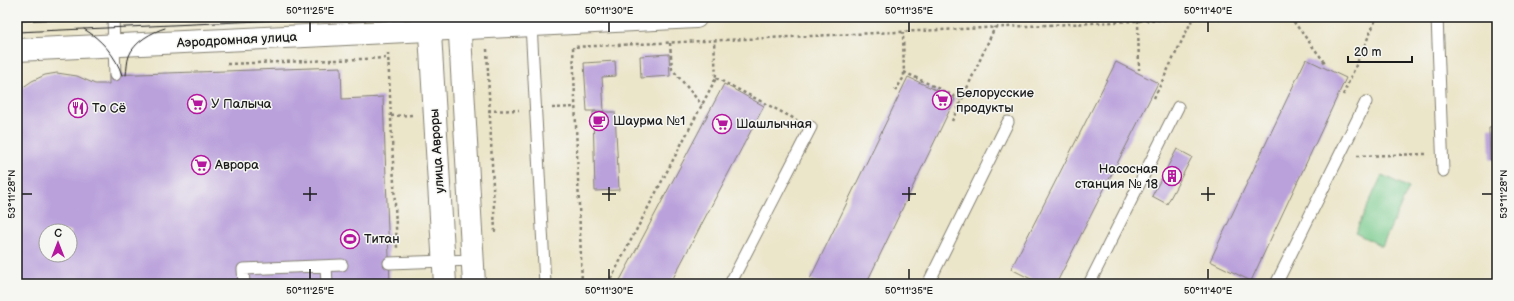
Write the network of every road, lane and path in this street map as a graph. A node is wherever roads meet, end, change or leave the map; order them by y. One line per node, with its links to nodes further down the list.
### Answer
1 (113, 17): 17 (lane)
2 (696, 17): 11 (main road, Аэродромная улица)
3 (1222, 17): 7 (path)
4 (1290, 17): 19 (path)
5 (1377, 17): 26 (path)
6 (1437, 17): 35 (lane)
7 (1193, 18): 8 (path); 27 (path)
8 (1138, 20): 13 (path); 21 (path)
9 (459, 23): 10 (main road, Аэродромная улица); 12 (main road, Аэродромная улица); 39 (main road)
10 (429, 24): 17 (main road, Аэродромная улица); 40 (main road, улица Авроры)
11 (531, 24): 12 (main road, Аэродромная улица); 48 (lane)
12 (486, 27): 38 (path)
13 (995, 27): 14 (path); 28 (path)
14 (902, 32): 15 (path); 22 (path)
15 (714, 41): 16 (path); 24 (path)
16 (670, 43): 30 (path); 49 (path)
17 (114, 46): 18 (main road, Аэродромная улица); 23 (lane)
18 (17, 50)
19 (1326, 64)
20 (389, 66): 41 (path)
21 (1139, 70)
22 (904, 72): 25 (path); 28 (path)
23 (115, 75)
24 (716, 78): 30 (path); 34 (path)
25 (895, 91)
26 (1343, 95)
27 (1154, 98)
28 (962, 100): 32 (path)
29 (1366, 102): 36 (lane)
30 (702, 105): 50 (path)
31 (1178, 107): 53 (lane)
32 (952, 120)
33 (1008, 122): 52 (lane)
34 (811, 127): 51 (lane)
35 (1442, 154): 36 (path); 37 (lane)
36 (1339, 157): 54 (lane)
37 (1443, 171)
38 (495, 237)
39 (473, 260): 40 (lane); 47 (main road)
40 (444, 261): 41 (lane); 46 (main road, улица Авроры)
41 (394, 263)
42 (342, 265): 43 (lane)
43 (326, 266): 44 (lane); 45 (lane)
44 (244, 284)
45 (327, 284)
46 (445, 284)
47 (474, 284)
48 (545, 284)
49 (582, 284)
50 (608, 284)
51 (730, 284)
52 (928, 284)
53 (1089, 284)
54 (1276, 284)

